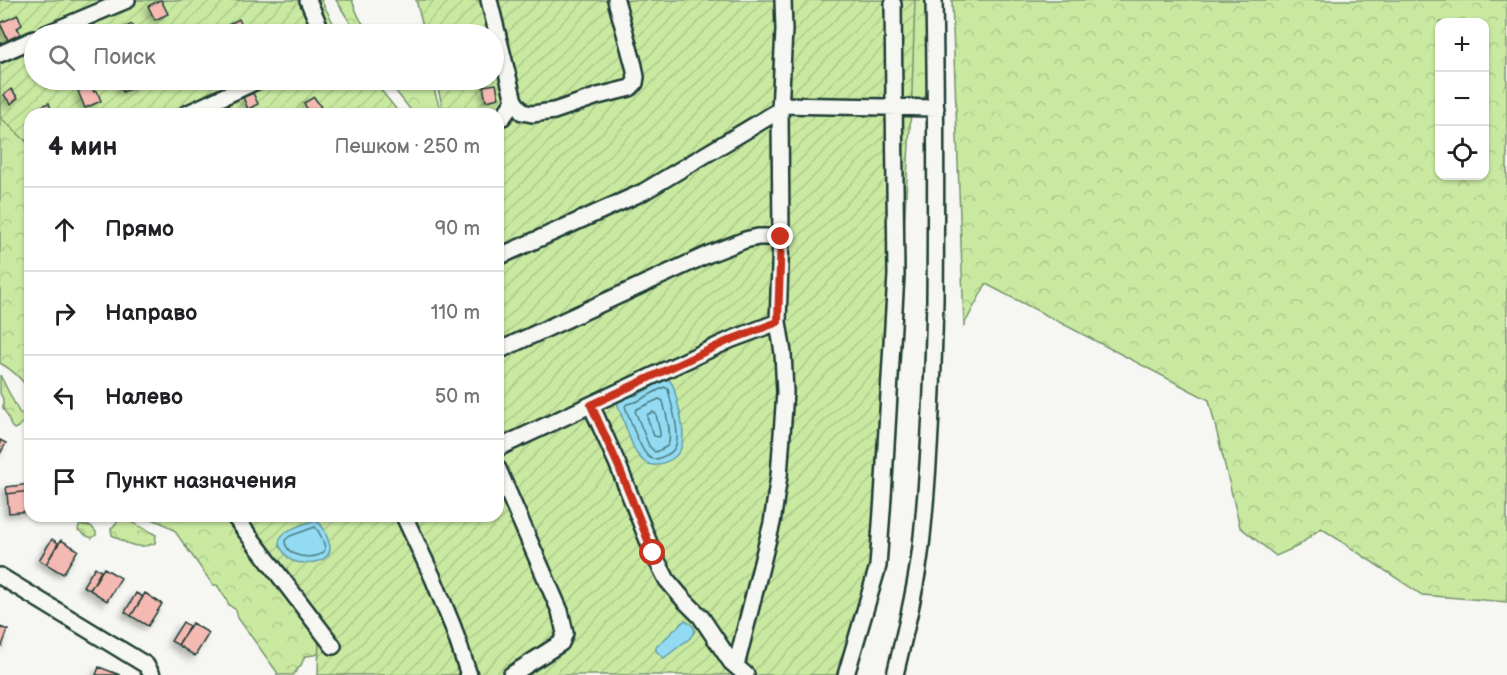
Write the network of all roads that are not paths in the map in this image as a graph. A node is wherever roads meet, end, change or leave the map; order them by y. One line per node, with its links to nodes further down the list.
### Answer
1 (127, 0): 8 (street)
2 (308, 0): 9 (street)
3 (489, 0): 10 (street)
4 (616, 0): 15 (street)
5 (783, 0): 16 (street)
6 (934, 0): 19 (street)
7 (892, 4): 17 (street)
8 (70, 24)
9 (318, 24)
10 (495, 24)
11 (24, 43): 12 (street)
12 (0, 54)
13 (504, 61): 15 (street)
14 (238, 90): 18 (street)
15 (514, 101): 20 (street)
16 (780, 107): 17 (street); 21 (street); 22 (street)
17 (894, 107): 19 (street); 36 (street)
18 (199, 108)
19 (936, 108): 37 (street)
20 (504, 116)
21 (781, 237): 23 (street); 24 (street)
22 (504, 254)
23 (778, 322): 25 (street); 32 (street)
24 (504, 348)
25 (591, 405): 26 (street); 32 (street)
26 (504, 445)
27 (504, 483): 35 (street)
28 (239, 522): 31 (street)
29 (407, 522): 34 (street)
30 (0, 576): 33 (street)
31 (333, 646)
32 (741, 670)
33 (152, 675)
34 (470, 675)
35 (511, 675)
36 (846, 675)
37 (895, 675)

